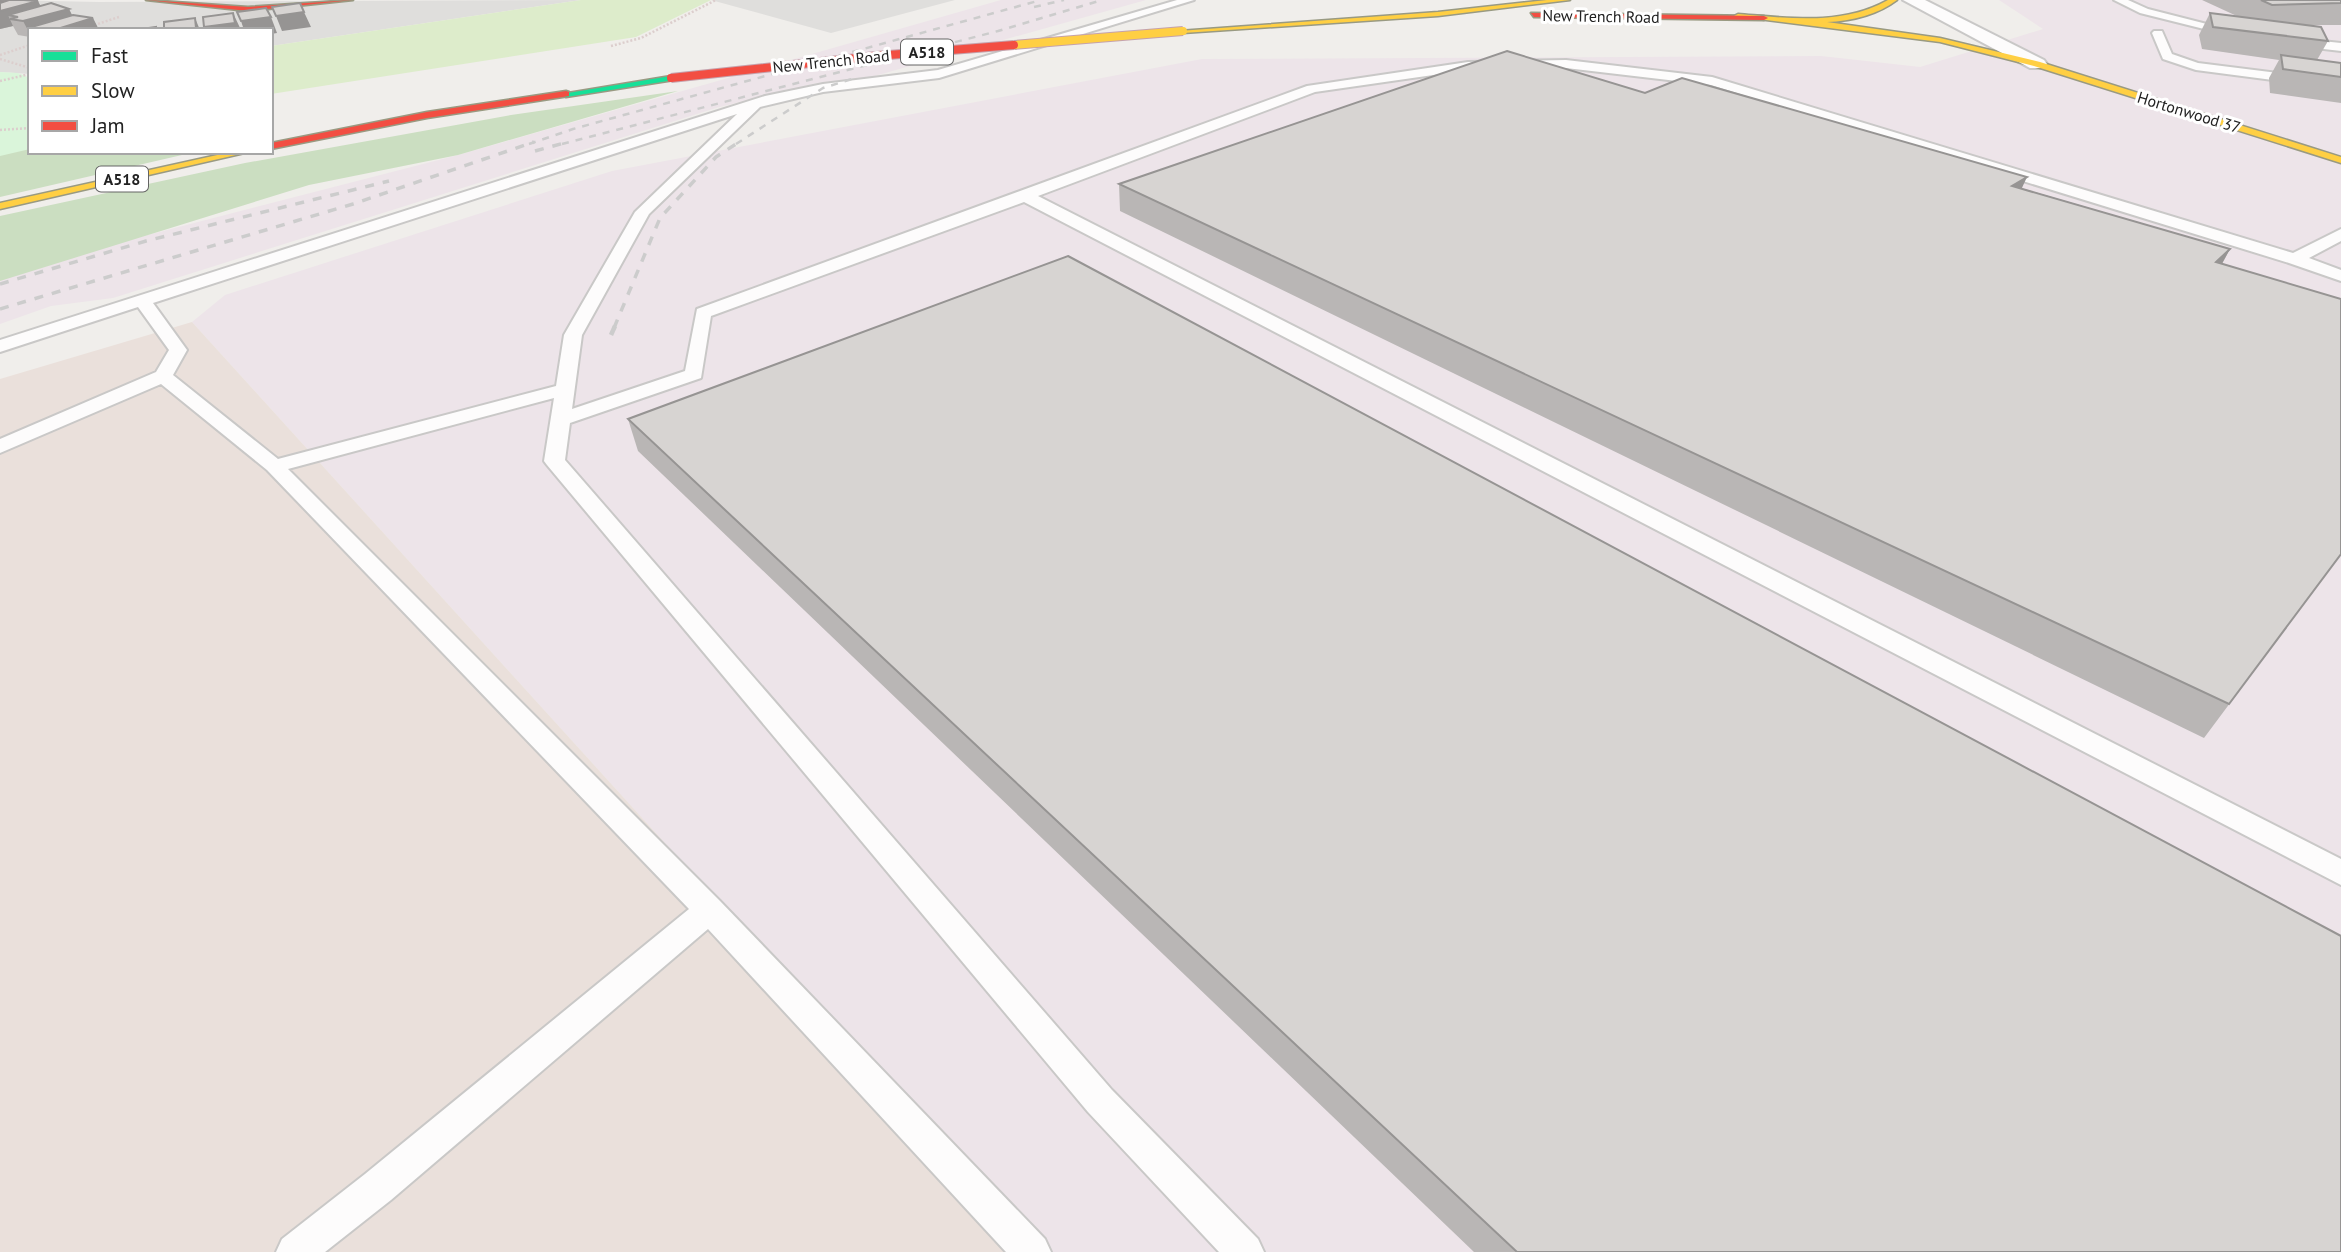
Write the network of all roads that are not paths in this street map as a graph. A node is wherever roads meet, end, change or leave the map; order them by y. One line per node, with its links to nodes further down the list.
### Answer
1 (150, 0): 2 (main road)
2 (349, 0)
3 (1189, 0): 18 (lane)
4 (1566, 0): 9 (main road, New Trench Road / A518)
5 (1662, 0): 10 (main road)
6 (1893, 0): 11 (main road)
7 (1912, 0): 16 (street, Hortonwood 37)
8 (2119, 0): 13 (lane)
9 (1438, 15): 10 (main road, New Trench Road / A518); 19 (main road, New Trench Road / A518, bridge)
10 (1764, 18): 11 (main road)
11 (1794, 20): 16 (main road, Hortonwood 37)
12 (2158, 33): 17 (lane)
13 (2245, 34)
14 (2286, 40): 15 (lane)
15 (2341, 47)
16 (2037, 64): 21 (main road, Hortonwood 37)
17 (2341, 85)
18 (755, 104): 27 (lane); 30 (lane)
19 (273, 146)
20 (235, 154): 23 (main road, A518)
21 (2341, 160)
22 (1025, 196): 25 (lane); 31 (lane); 34 (lane)
23 (0, 206)
24 (2341, 234): 25 (lane)
25 (2295, 259): 26 (lane)
26 (2341, 276)
27 (142, 300): 28 (lane); 29 (lane)
28 (0, 346)
29 (163, 376): 32 (lane); 33 (lane)
30 (565, 389): 31 (lane); 33 (lane)
31 (560, 420): 38 (lane)
32 (0, 447)
33 (274, 466): 35 (lane)
34 (2341, 873)
35 (709, 910): 36 (lane); 37 (lane)
36 (295, 1252)
37 (1032, 1252)
38 (1245, 1252)

